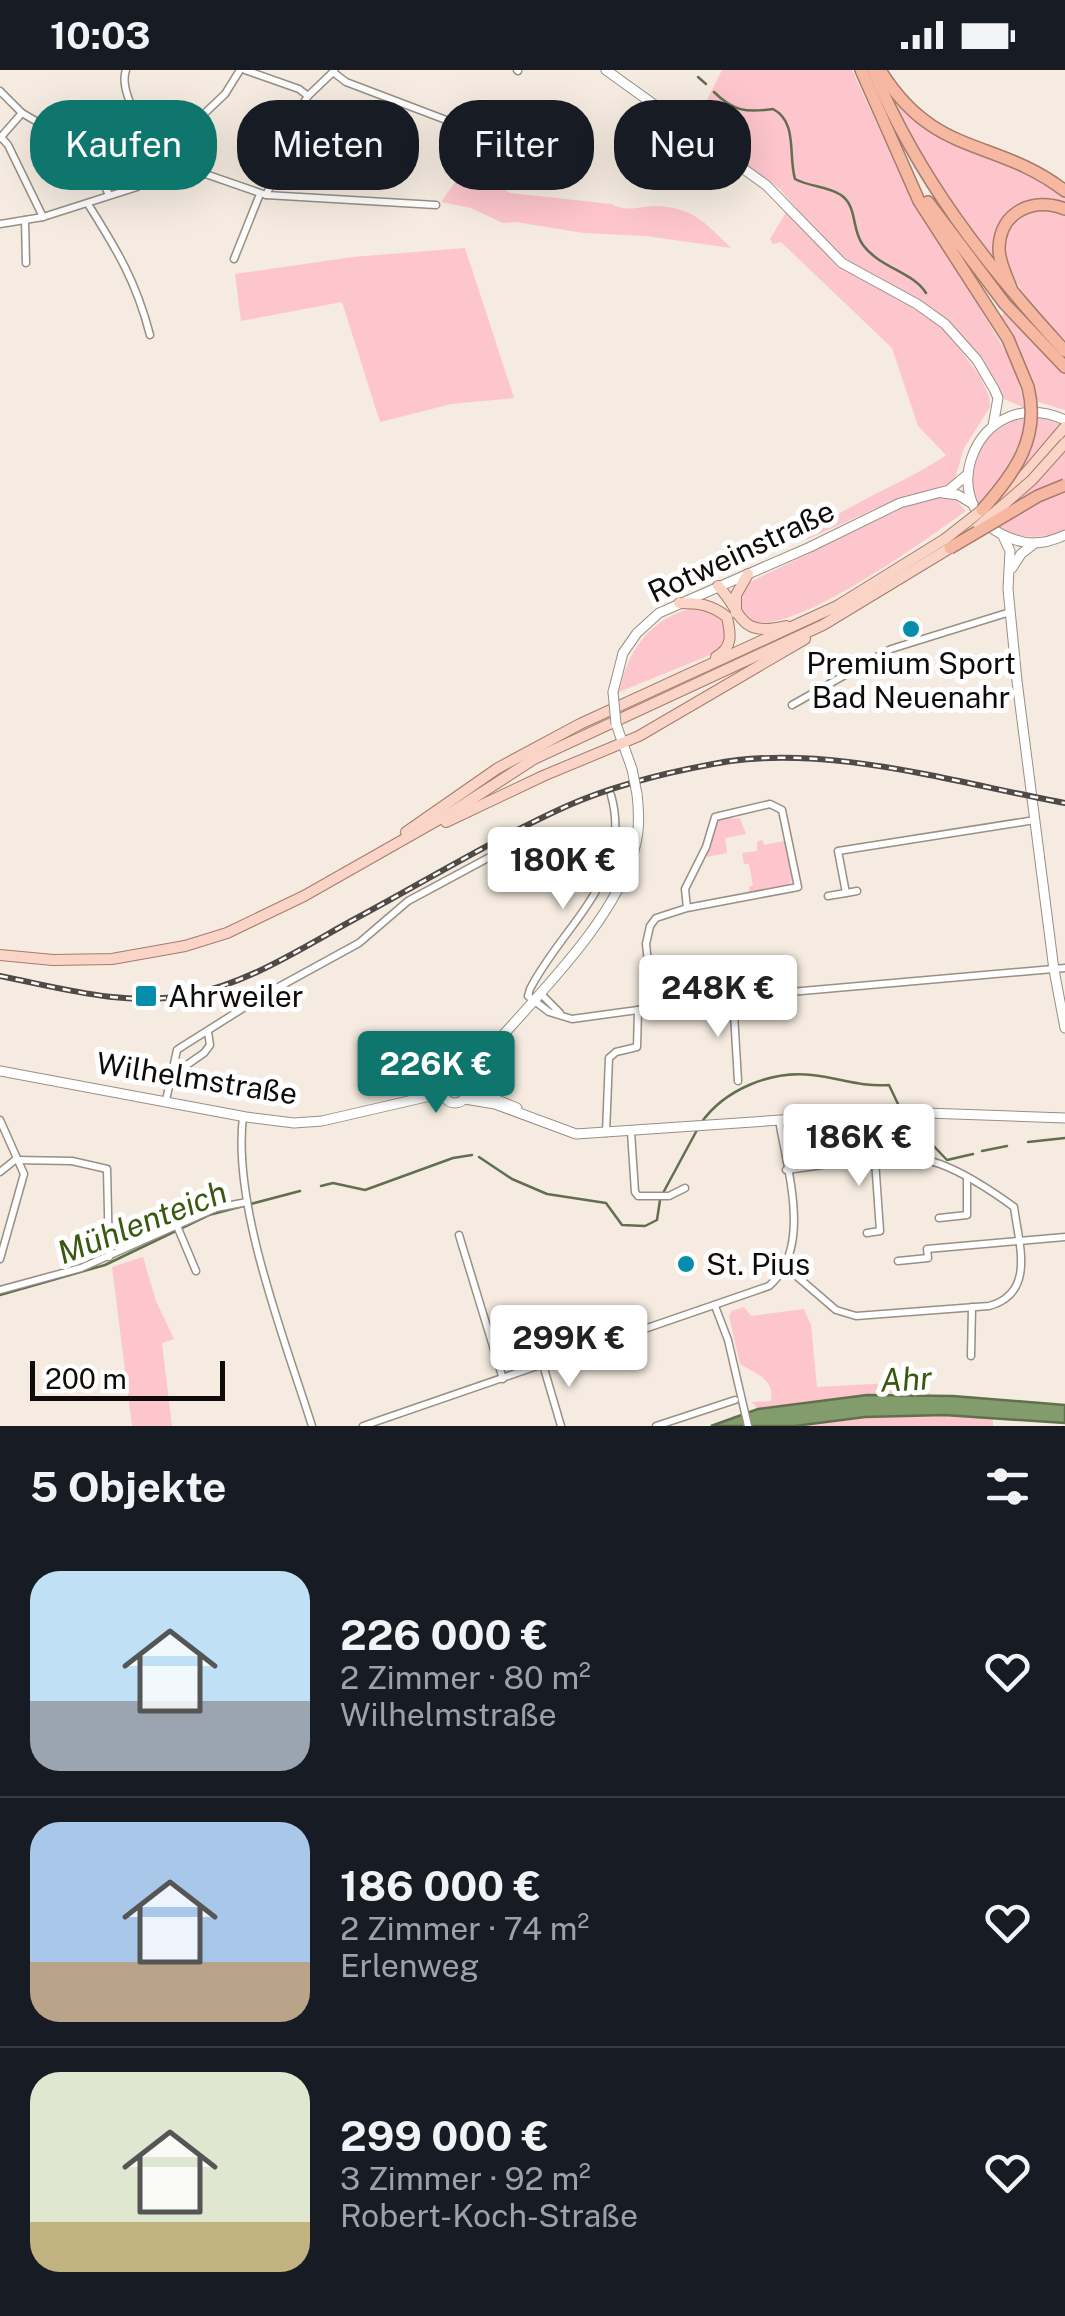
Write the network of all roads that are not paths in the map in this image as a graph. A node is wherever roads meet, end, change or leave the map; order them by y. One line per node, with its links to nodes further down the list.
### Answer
1 (126, 70): 9 (street)
2 (242, 70): 8 (street); 10 (street)
3 (606, 70): 34 (main road)
4 (860, 70): 15 (highway)
5 (876, 70): 19 (highway); 30 (highway)
6 (334, 71): 8 (street); 12 (street)
7 (0, 91): 11 (street)
8 (308, 96): 20 (street)
9 (131, 100)
10 (217, 101)
11 (22, 113): 13 (street); 14 (street)
12 (439, 117)
13 (30, 118)
14 (0, 138): 25 (street)
15 (900, 156): 33 (highway); 42 (highway, bridge)
16 (217, 179): 20 (street)
17 (106, 190): 21 (street)
18 (129, 190): 21 (street)
19 (1065, 190)
20 (263, 195): 23 (street); 28 (street)
21 (109, 196): 22 (street)
22 (88, 204): 25 (street); 31 (street)
23 (436, 205)
24 (1065, 209): 30 (highway)
25 (43, 217): 26 (street)
26 (25, 220): 27 (street); 29 (street)
27 (0, 224)
28 (234, 259)
29 (26, 263)
30 (1014, 296): 32 (highway)
31 (150, 335)
32 (1065, 350)
33 (1065, 367)
34 (998, 398): 35 (main road); 37 (main road)
35 (1024, 412): 36 (main road); 37 (main road)
36 (1065, 423): 42 (main road, bridge)
37 (993, 426): 39 (main road)
38 (1065, 444): 45 (main road, bridge)
39 (968, 474): 41 (main road, Rotweinstraße); 42 (main road)
40 (1065, 485): 45 (highway, bridge)
41 (940, 493): 42 (main road); 48 (main road, Rotweinstraße)
42 (978, 507): 44 (main road); 45 (main road, bridge)
43 (1065, 535): 46 (main road)
44 (1004, 536): 46 (main road); 47 (main road)
45 (948, 544): 52 (main road); 54 (main road)
46 (1035, 544): 47 (main road)
47 (1010, 570): 51 (main road)
48 (748, 574): 49 (main road, Rotweinstraße); 53 (main road)
49 (718, 586): 50 (main road, Rotweinstraße); 53 (main road)
50 (678, 602): 53 (main road); 57 (main road, Rotweinstraße, bridge)
51 (1010, 612): 56 (street); 59 (main road)
52 (842, 614): 57 (main road); 61 (main road)
53 (731, 616): 54 (main road); 55 (main road)
54 (818, 616): 55 (main road)
55 (688, 675): 61 (main road)
56 (792, 705)
57 (623, 744): 61 (main road); 68 (main road, Rotweinstraße, bridge)
58 (611, 795): 68 (street, Rotweinstraße)
59 (1035, 820): 63 (street); 67 (main road)
60 (514, 844): 73 (street)
61 (369, 859): 66 (main road)
62 (857, 891): 63 (street)
63 (846, 893): 64 (street)
64 (828, 896)
65 (686, 908): 65 (street); 70 (street)
66 (0, 955)
67 (1060, 969): 69 (street); 72 (main road)
68 (536, 996): 71 (street); 78 (main road, Rotweinstraße)
69 (733, 997): 70 (street); 76 (street)
70 (653, 1008): 71 (street)
71 (638, 1010): 86 (street)
72 (1065, 1028)
73 (208, 1032): 75 (street); 75 (street)
74 (0, 1071): 77 (street); 80 (main road, Wilhelmstraße)
75 (170, 1076): 80 (street)
76 (738, 1081)
77 (0, 1084)
78 (465, 1089): 79 (main road); 79 (main road); 86 (main road)
79 (443, 1093): 81 (main road, Wilhelmstraße)
80 (166, 1100): 81 (main road, Wilhelmstraße)
81 (244, 1117): 93 (street)
82 (1065, 1118): 83 (main road)
83 (778, 1119): 85 (main road); 89 (street)
84 (0, 1120): 87 (street)
85 (631, 1132): 86 (main road); 92 (street)
86 (606, 1133)
87 (15, 1160): 90 (street); 100 (street); 101 (street)
88 (874, 1160): 89 (street); 91 (street); 96 (street)
89 (786, 1170): 103 (street)
90 (0, 1172)
91 (967, 1176): 94 (street); 99 (street)
92 (685, 1188)
93 (248, 1206): 95 (street); 112 (street)
94 (939, 1218)
95 (178, 1229): 100 (street); 104 (street)
96 (867, 1233)
97 (459, 1235): 110 (street)
98 (1065, 1236): 99 (street)
99 (1018, 1242): 102 (street); 107 (street)
100 (110, 1257): 105 (street)
101 (0, 1259)
102 (898, 1261)
103 (786, 1267): 106 (street); 107 (street)
104 (196, 1271)
105 (0, 1290)
106 (715, 1306): 109 (street); 116 (street)
107 (972, 1307): 108 (street)
108 (971, 1356)
109 (542, 1365): 110 (street); 114 (street)
110 (502, 1379): 113 (street)
111 (735, 1400): 115 (street)
112 (312, 1426)
113 (363, 1426)
114 (562, 1426)
115 (656, 1426)
116 (748, 1426)

